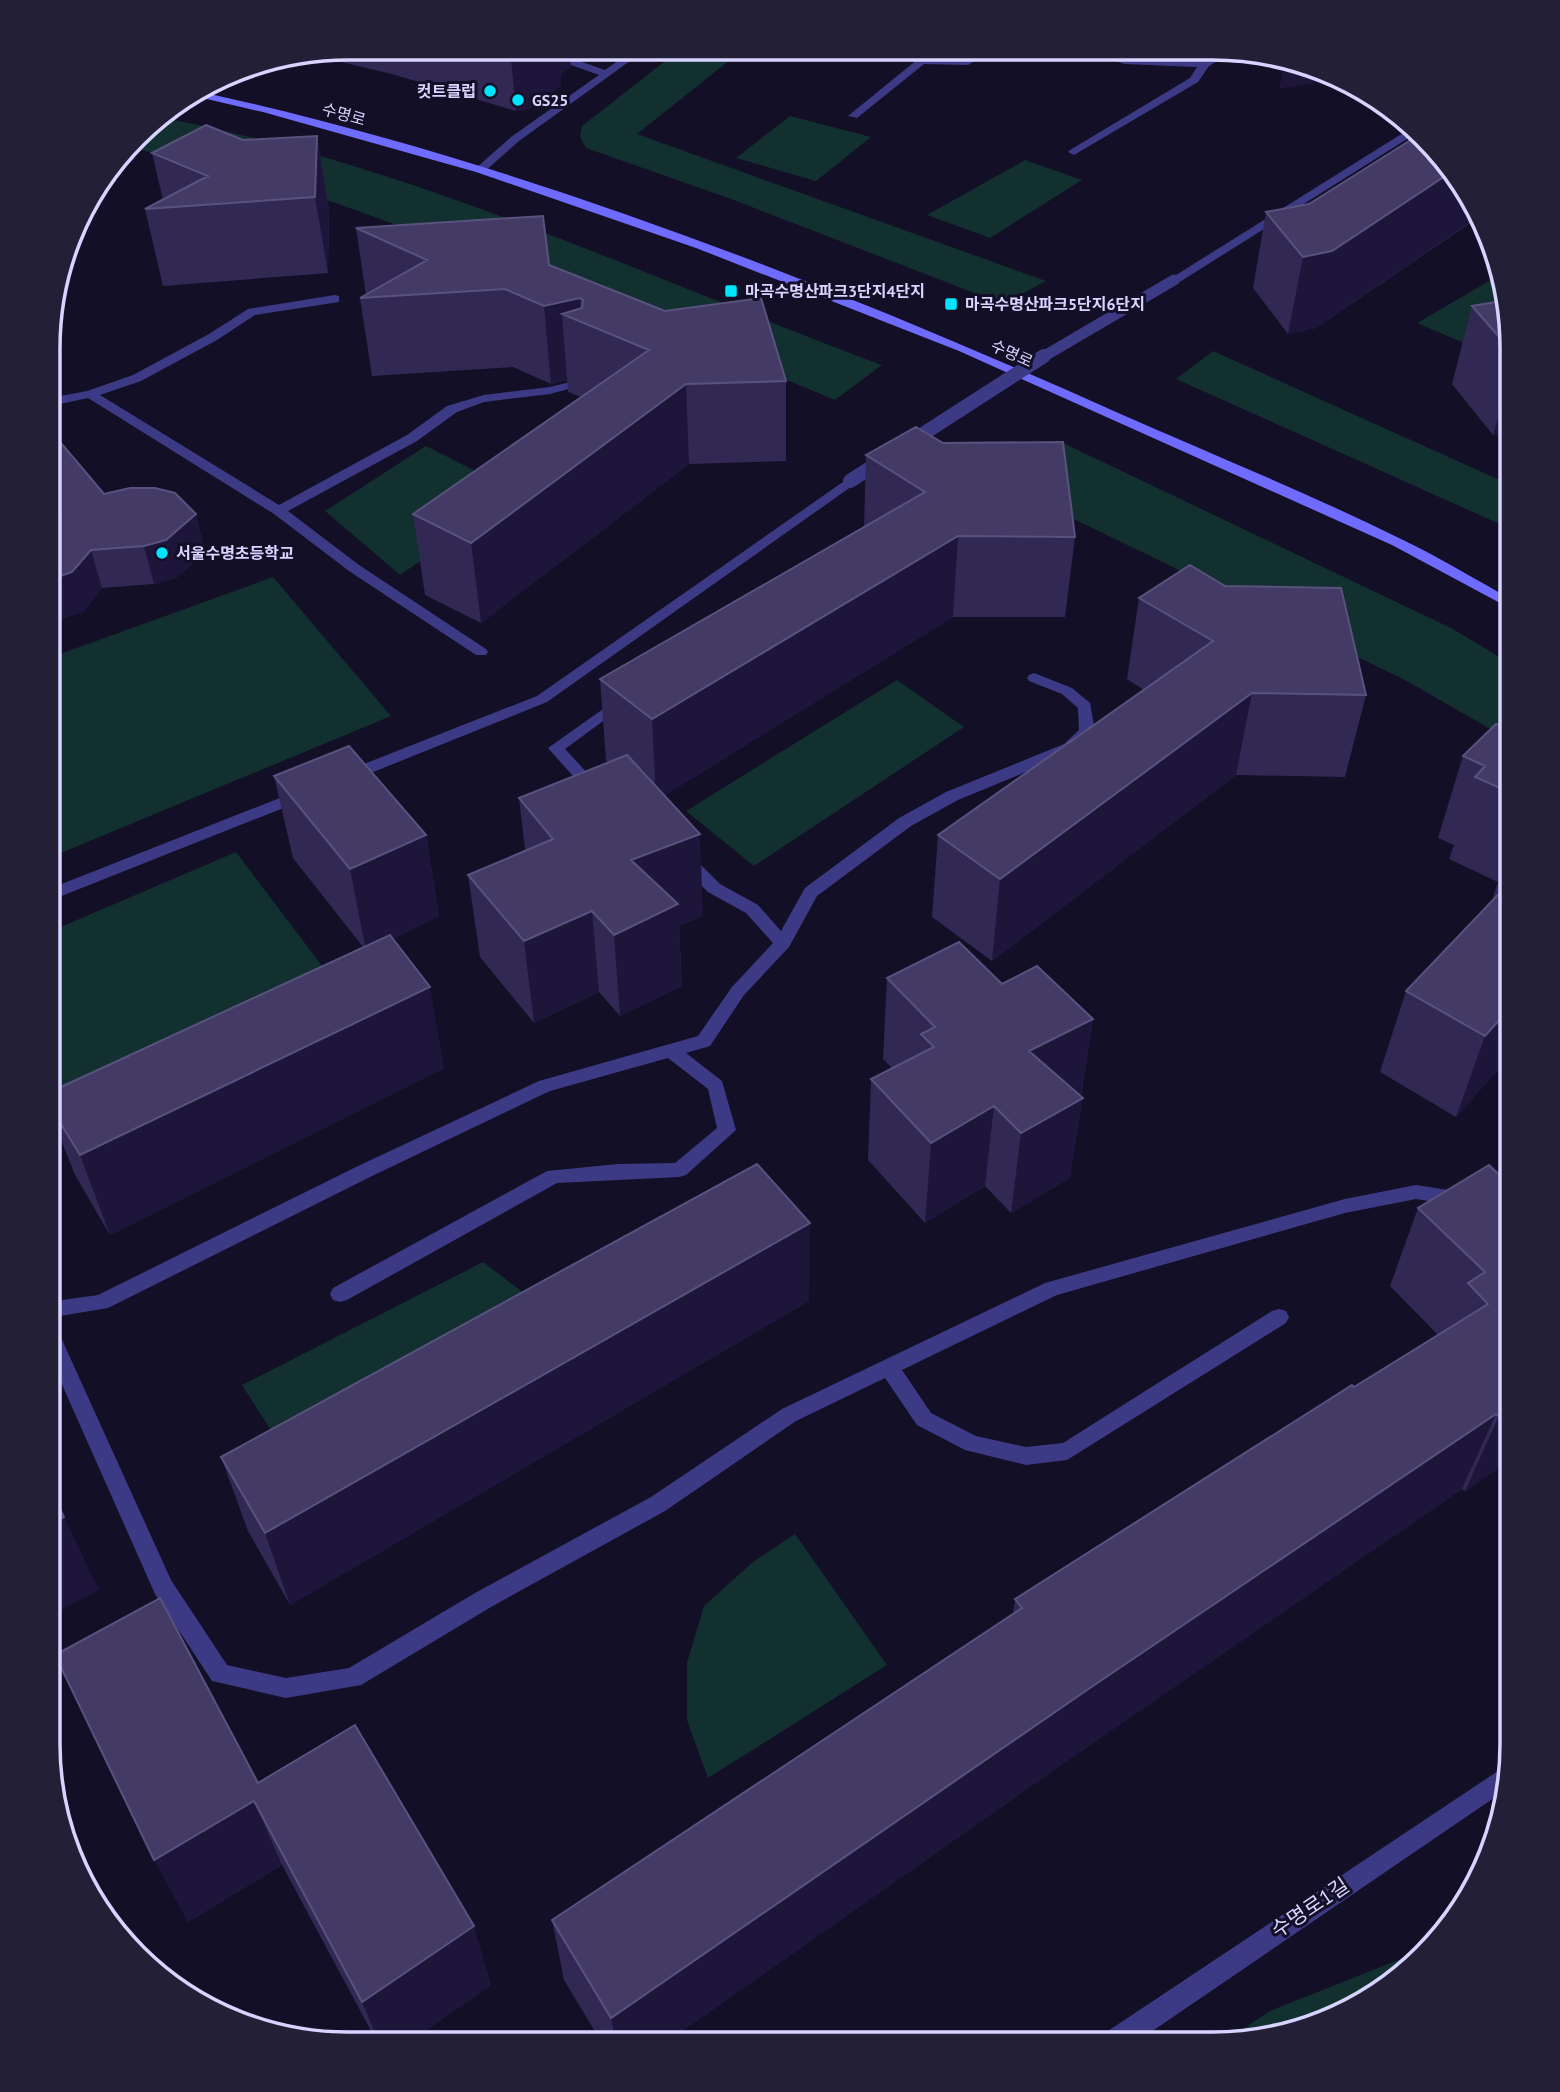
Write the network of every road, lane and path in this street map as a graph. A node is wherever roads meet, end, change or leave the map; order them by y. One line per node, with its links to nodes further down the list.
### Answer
1 (567, 60): 7 (street)
2 (626, 60): 7 (street)
3 (971, 60): 9 (street)
4 (1118, 60): 6 (street)
5 (1212, 60): 6 (street)
6 (1205, 64): 11 (street)
7 (607, 74): 12 (street)
8 (207, 96): 12 (main road, 수명로)
9 (853, 116)
10 (1406, 135): 24 (street, bridge)
11 (1074, 152)
12 (480, 170): 18 (main road, 수명로)
13 (335, 299): 15 (street)
14 (582, 381): 17 (street)
15 (90, 394): 16 (street); 17 (street)
16 (60, 400)
17 (279, 511): 19 (street)
18 (1500, 599)
19 (481, 652)
20 (1034, 678): 25 (street)
21 (635, 692): 22 (street)
22 (605, 798)
23 (676, 854): 25 (street)
24 (60, 890)
25 (783, 943): 26 (street)
26 (672, 1051): 28 (street); 29 (street)
27 (1480, 1202): 32 (street)
28 (340, 1294)
29 (60, 1308)
30 (1279, 1317): 32 (street)
31 (60, 1358): 32 (street)
32 (890, 1369)
33 (1498, 1782): 34 (street, 수명로1길)
34 (1130, 2032)

